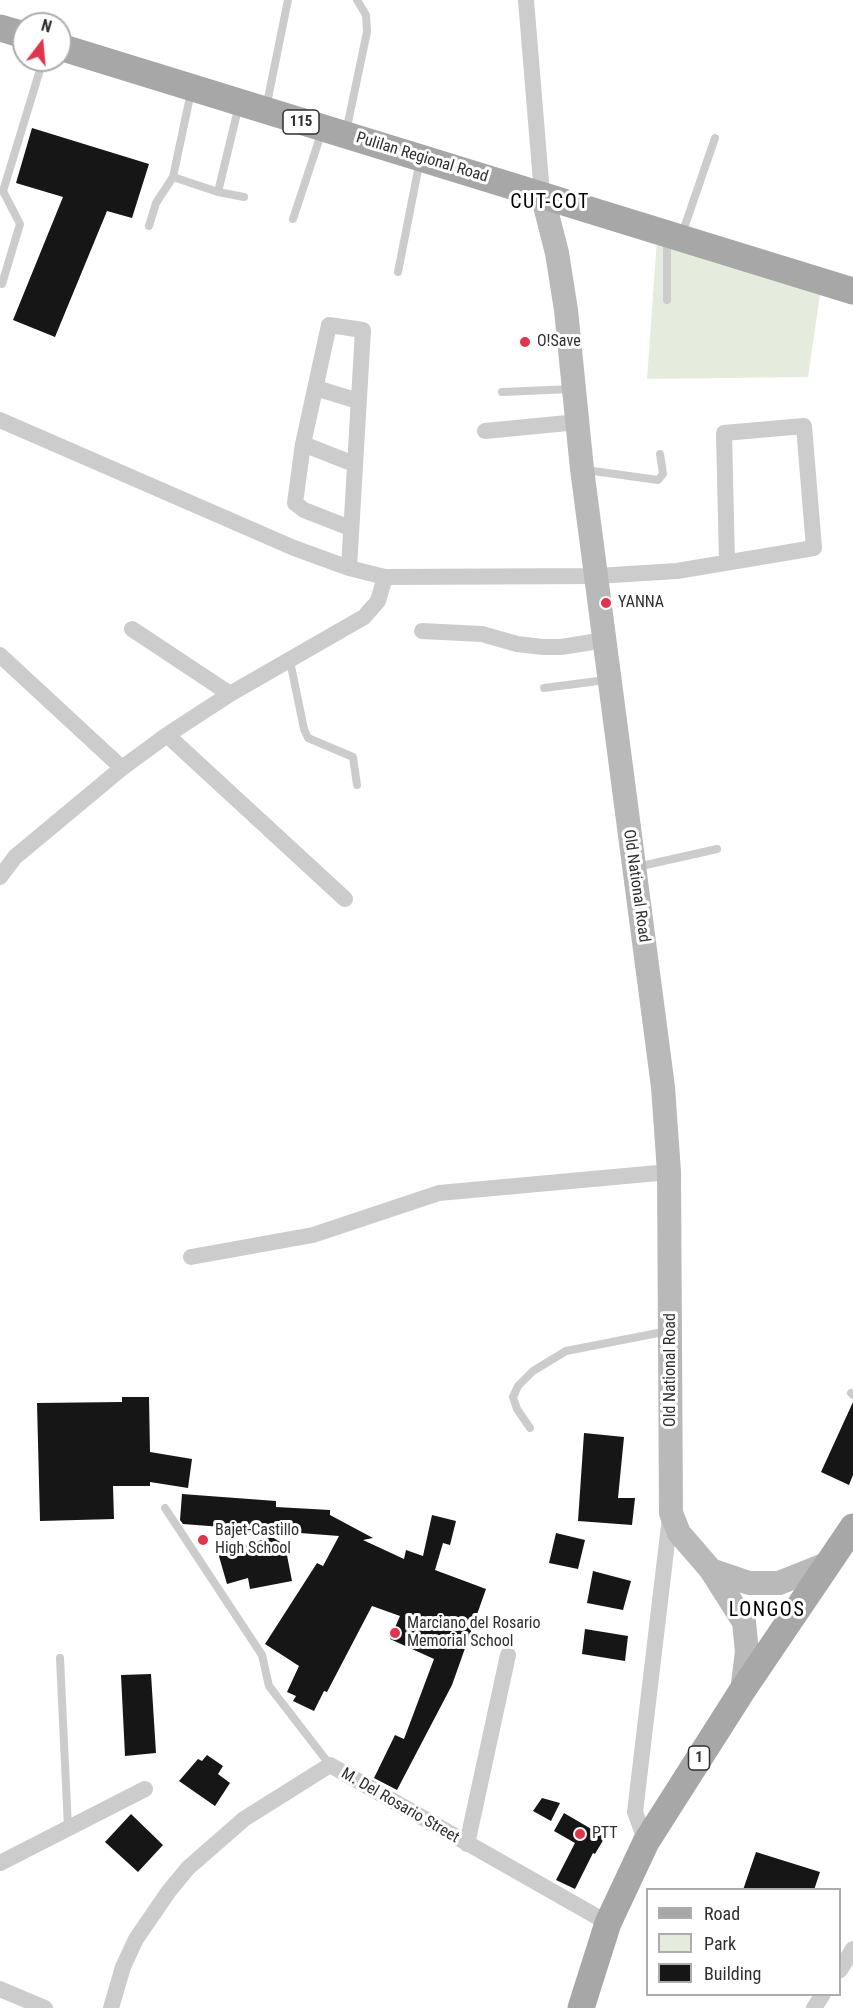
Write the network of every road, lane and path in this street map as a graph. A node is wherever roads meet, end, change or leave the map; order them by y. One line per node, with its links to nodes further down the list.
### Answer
1 (288, 0): 8 (lane)
2 (357, 0): 9 (lane)
3 (526, 0): 14 (street)
4 (72, 51): 6 (main road, Pulilan Regional Road / 115)
5 (39, 72): 20 (lane)
6 (192, 88): 7 (main road, Pulilan Regional Road / 115); 12 (lane)
7 (239, 103): 8 (main road, Pulilan Regional Road / 115); 13 (lane)
8 (265, 111): 9 (main road, Pulilan Regional Road / 115)
9 (334, 132): 11 (main road, Pulilan Regional Road / 115); 16 (lane)
10 (715, 138): 18 (lane)
11 (421, 157): 14 (main road, Pulilan Regional Road / 115); 19 (lane)
12 (173, 177): 13 (lane); 17 (lane)
13 (218, 192): 15 (lane)
14 (542, 194): 18 (main road, Pulilan Regional Road); 24 (main road, Old National Road)
15 (244, 198)
16 (293, 219)
17 (149, 226)
18 (674, 235): 21 (main road, Pulilan Regional Road); 22 (lane)
19 (398, 272)
20 (2, 284)
21 (853, 291)
22 (667, 300)
23 (316, 388): 26 (street); 26 (street); 30 (street)
24 (576, 388): 25 (lane); 28 (main road, Old National Road)
25 (502, 393)
26 (358, 401): 32 (street)
27 (0, 420): 36 (street)
28 (578, 422): 29 (street); 33 (main road, Old National Road)
29 (485, 431)
30 (303, 444): 32 (street); 34 (street)
31 (660, 454): 33 (lane)
32 (354, 464): 34 (street)
33 (582, 469): 37 (main road, Old National Road)
34 (350, 528): 36 (street)
35 (727, 562): 35 (street); 37 (street)
36 (349, 568): 38 (street)
37 (597, 576): 38 (street); 41 (main road, Old National Road)
38 (385, 577): 43 (street)
39 (132, 629): 46 (street)
40 (422, 632): 41 (street)
41 (605, 640): 44 (main road, Old National Road)
42 (0, 655): 48 (street)
43 (290, 661): 46 (street); 49 (lane)
44 (610, 679): 45 (lane); 51 (main road, Old National Road)
45 (544, 688)
46 (230, 694): 47 (street)
47 (167, 735): 48 (street); 53 (street)
48 (122, 768): 52 (street)
49 (357, 785)
50 (717, 849): 51 (lane)
51 (633, 868): 54 (main road, Old National Road)
52 (0, 877)
53 (345, 899)
54 (669, 1172): 55 (street); 56 (main road, Old National Road)
55 (191, 1257)
56 (671, 1331): 57 (lane); 59 (main road, Old National Road)
57 (530, 1428)
58 (165, 1508): 66 (lane)
59 (671, 1513): 62 (main road, Old National Road); 69 (street)
60 (853, 1527): 61 (main road, 1)
61 (827, 1564): 62 (main road, Old National Road); 65 (main road, 1)
62 (711, 1570): 65 (main road, Old National Road)
63 (508, 1655): 70 (street)
64 (60, 1658): 68 (lane)
65 (742, 1691): 69 (main road, 1)
66 (330, 1765): 70 (street, M. Del Rosario Street); 77 (street, M. Del Rosario Street)
67 (145, 1789): 68 (street)
68 (68, 1828): 71 (street)
69 (646, 1842): 72 (main road, 1)
70 (467, 1844): 72 (street, M. Del Rosario Street)
71 (0, 1863)
72 (608, 1923): 78 (main road, 1)
73 (853, 1949): 74 (street)
74 (841, 1968)
75 (0, 1989): 76 (street)
76 (45, 2008)
77 (111, 2008)
78 (581, 2008)

